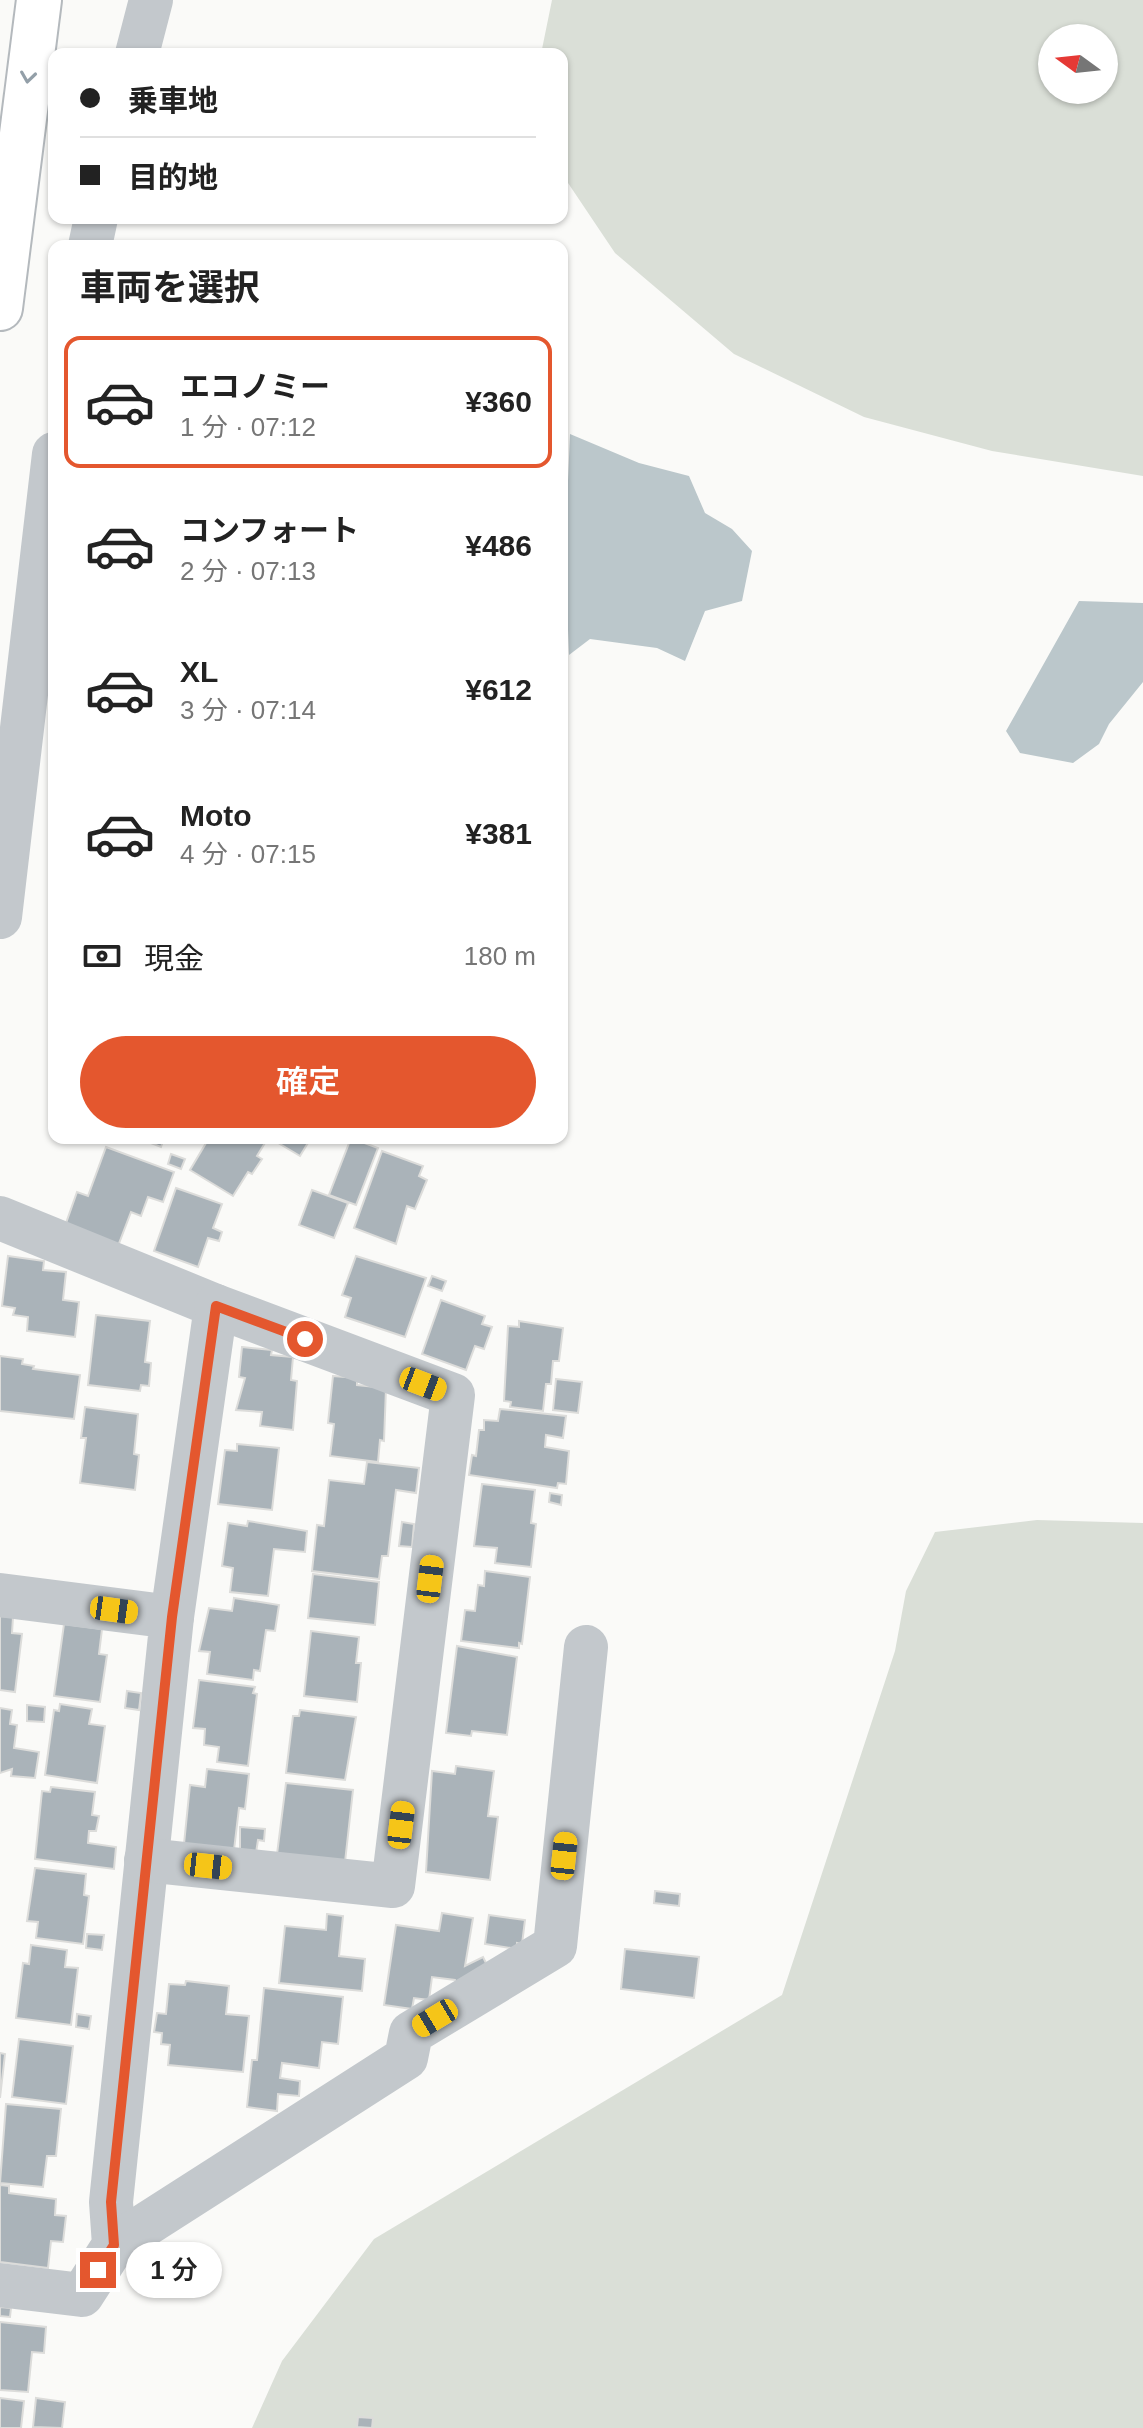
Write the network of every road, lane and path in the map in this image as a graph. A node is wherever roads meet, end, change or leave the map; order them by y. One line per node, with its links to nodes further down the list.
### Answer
1 (39, 0): 4 (highway, one-way to 4)
2 (151, 0): 3 (street)
3 (139, 48)
4 (0, 308)
5 (48, 505): 6 (street)
6 (0, 917)
7 (0, 1218): 8 (street)
8 (216, 1306): 10 (street); 12 (street)
9 (0, 1595): 10 (street)
10 (172, 1617): 12 (street)
11 (586, 1647): 13 (street)
12 (146, 1860): 13 (street)
13 (114, 2245): 14 (street)
14 (0, 2285)

